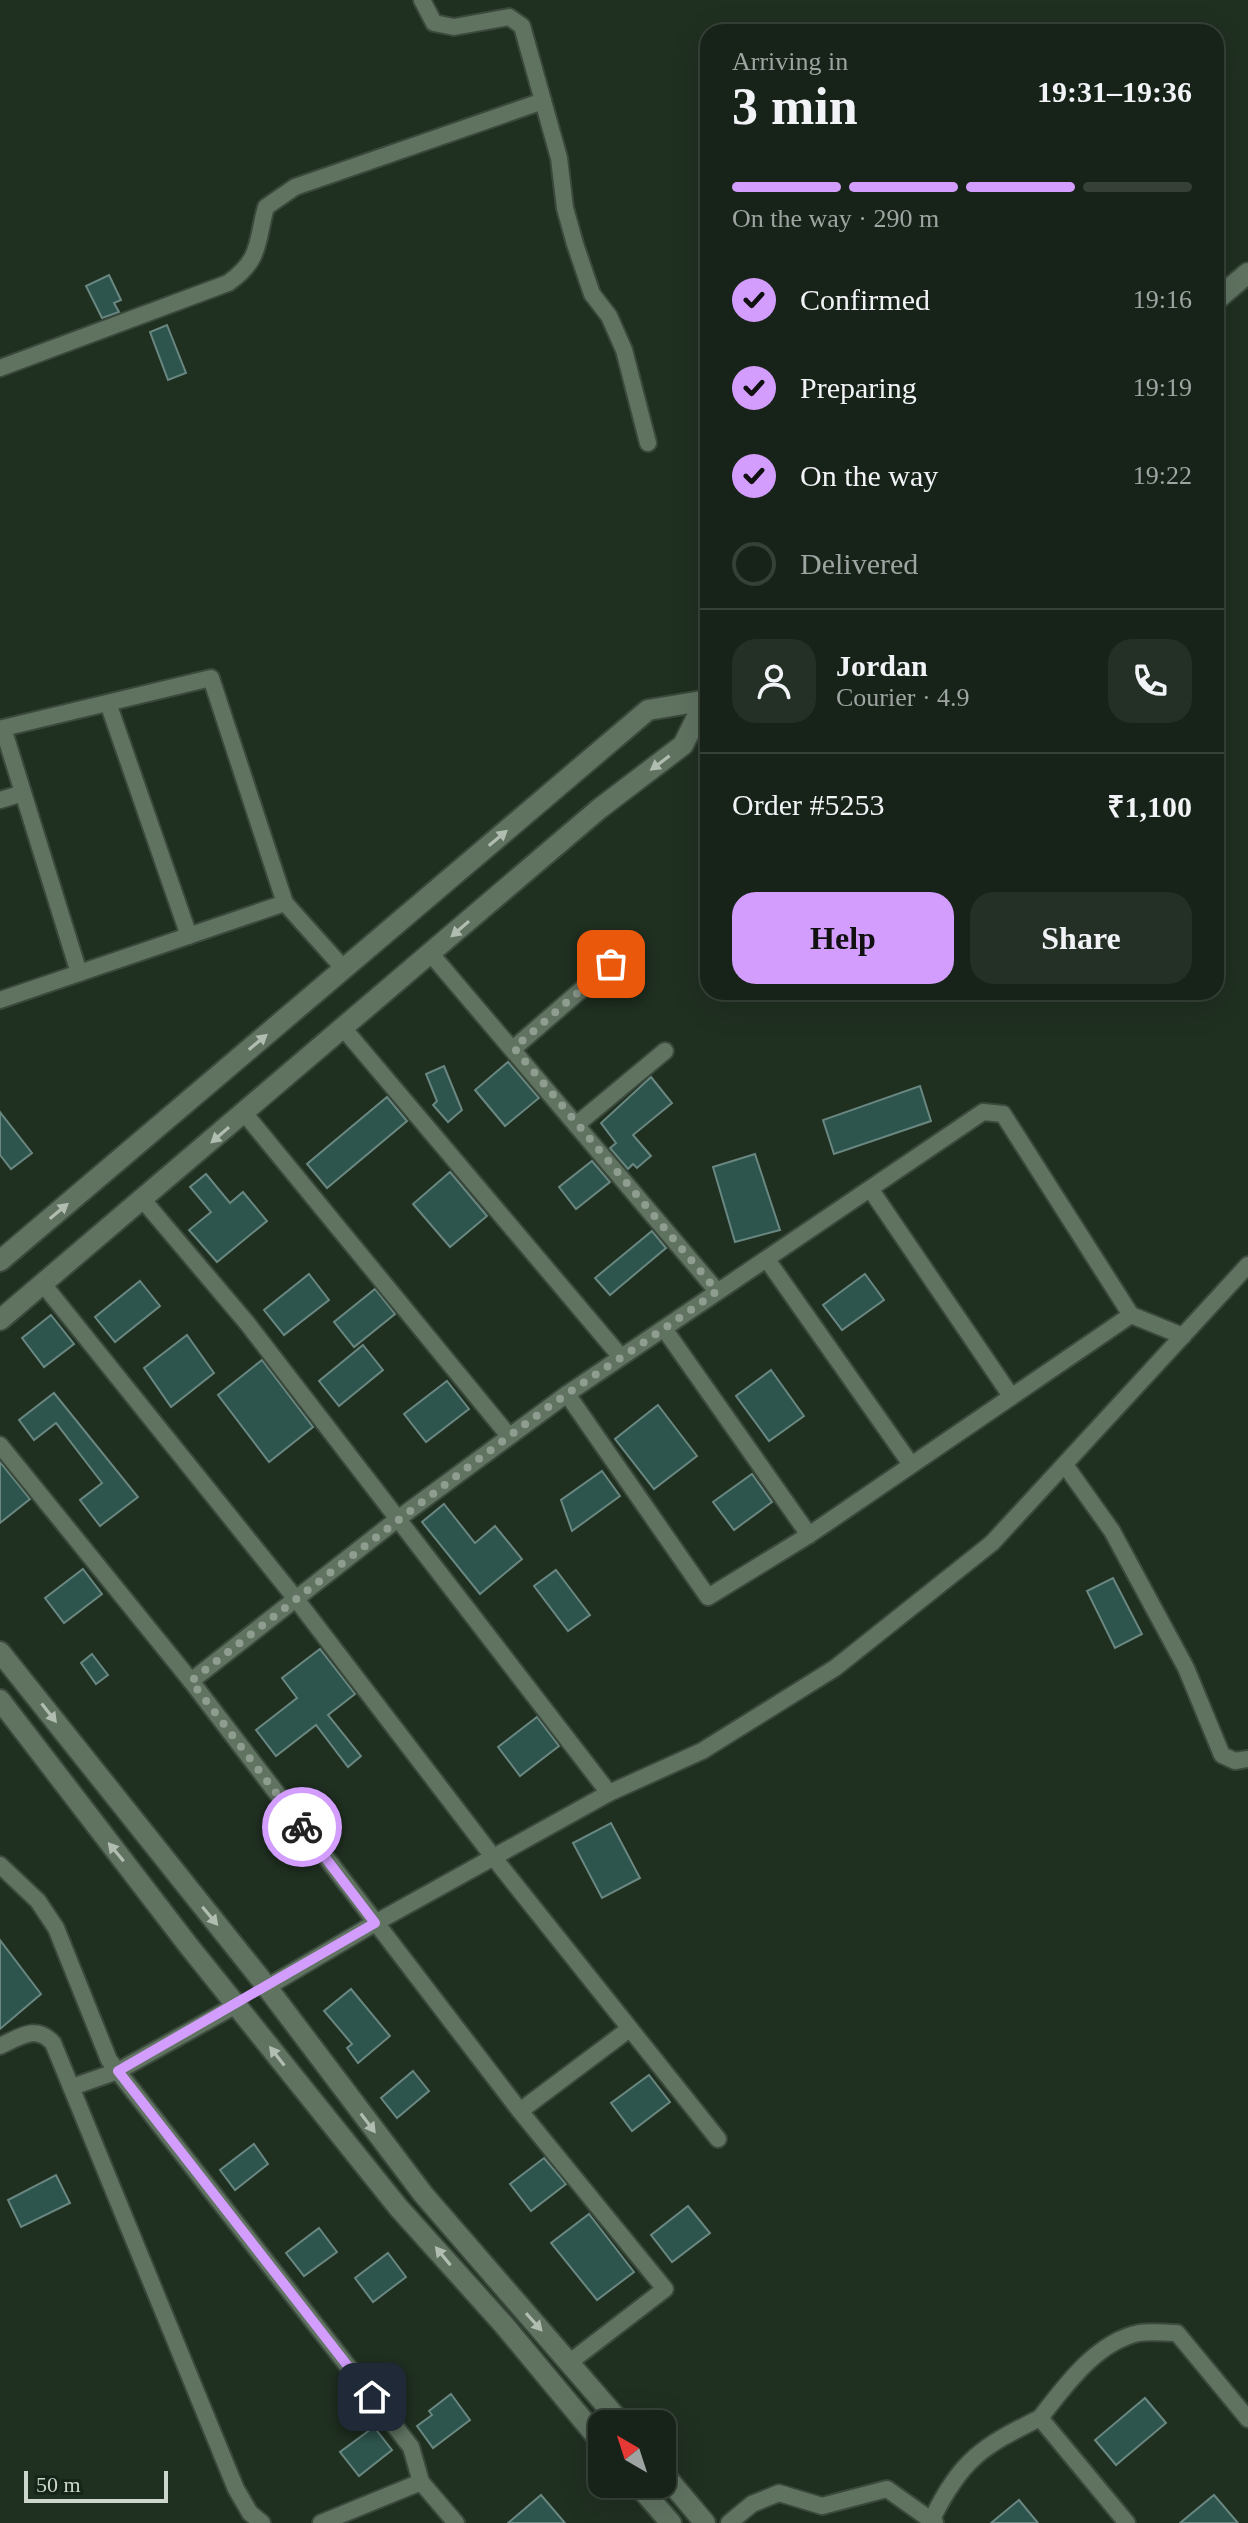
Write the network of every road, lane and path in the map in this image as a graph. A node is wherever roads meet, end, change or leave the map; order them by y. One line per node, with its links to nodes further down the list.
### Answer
1 (422, 0): 2 (street)
2 (543, 101): 5 (street); 6 (street)
3 (1248, 273): 4 (street)
4 (1224, 293)
5 (0, 368)
6 (648, 443)
7 (700, 702): 16 (street, one-way to 7)
8 (108, 703): 10 (street); 12 (street); 13 (street)
9 (700, 712): 14 (street, one-way to 14)
10 (23, 793): 11 (street); 17 (street)
11 (0, 800)
12 (285, 903): 13 (street); 16 (street)
13 (189, 936): 17 (street)
14 (431, 954): 19 (street); 20 (street)
15 (611, 964): 20 (street)
16 (344, 969): 26 (street, one-way to 16)
17 (79, 973): 18 (street)
18 (0, 1000)
19 (344, 1029): 22 (street); 35 (street)
20 (514, 1048): 23 (street)
21 (665, 1051): 23 (street)
22 (245, 1114): 25 (street, one-way to 25); 38 (street)
23 (576, 1125): 30 (street)
24 (871, 1190): 27 (street); 31 (street); 37 (street)
25 (143, 1200): 29 (street); 42 (street)
26 (0, 1261)
27 (768, 1261): 30 (street); 40 (street)
28 (1248, 1265): 34 (street)
29 (43, 1284): 32 (street); 44 (street)
30 (717, 1291): 33 (street)
31 (1131, 1315): 34 (street); 37 (street)
32 (0, 1320)
33 (665, 1330): 35 (street); 43 (street)
34 (1183, 1336): 41 (street)
35 (621, 1357): 36 (street)
36 (567, 1394): 38 (street); 43 (street)
37 (1011, 1396): 40 (street)
38 (509, 1436): 42 (street)
39 (0, 1445): 46 (street)
40 (910, 1463): 43 (street)
41 (1065, 1465): 48 (street); 49 (street)
42 (399, 1518): 44 (street); 49 (street)
43 (809, 1535)
44 (296, 1599): 46 (street); 50 (street)
45 (0, 1652): 53 (street, one-way to 53)
46 (191, 1681): 52 (street)
47 (0, 1700): 54 (street, one-way to 47)
48 (1248, 1759)
49 (609, 1793): 50 (street)
50 (494, 1858): 52 (street); 55 (street)
51 (0, 1865): 57 (street)
52 (375, 1923): 53 (street); 59 (street)
53 (267, 1987): 54 (street); 61 (street, one-way to 61)
54 (236, 2005): 57 (street); 65 (street, one-way to 54)
55 (628, 2030): 59 (street); 60 (street)
56 (0, 2046): 58 (street)
57 (118, 2071): 58 (street); 66 (street)
58 (72, 2087): 70 (street)
59 (520, 2111): 61 (street)
60 (718, 2139)
61 (570, 2362): 62 (street)
62 (610, 2410)
63 (1040, 2418): 64 (street); 69 (street); 76 (street)
64 (1248, 2419)
65 (588, 2426)
66 (421, 2482): 71 (street); 72 (street)
67 (676, 2489): 74 (street)
68 (649, 2498): 73 (street)
69 (934, 2521): 75 (street)
70 (262, 2523)
71 (321, 2523)
72 (456, 2523)
73 (671, 2523)
74 (705, 2523)
75 (729, 2523)
76 (1127, 2523)

